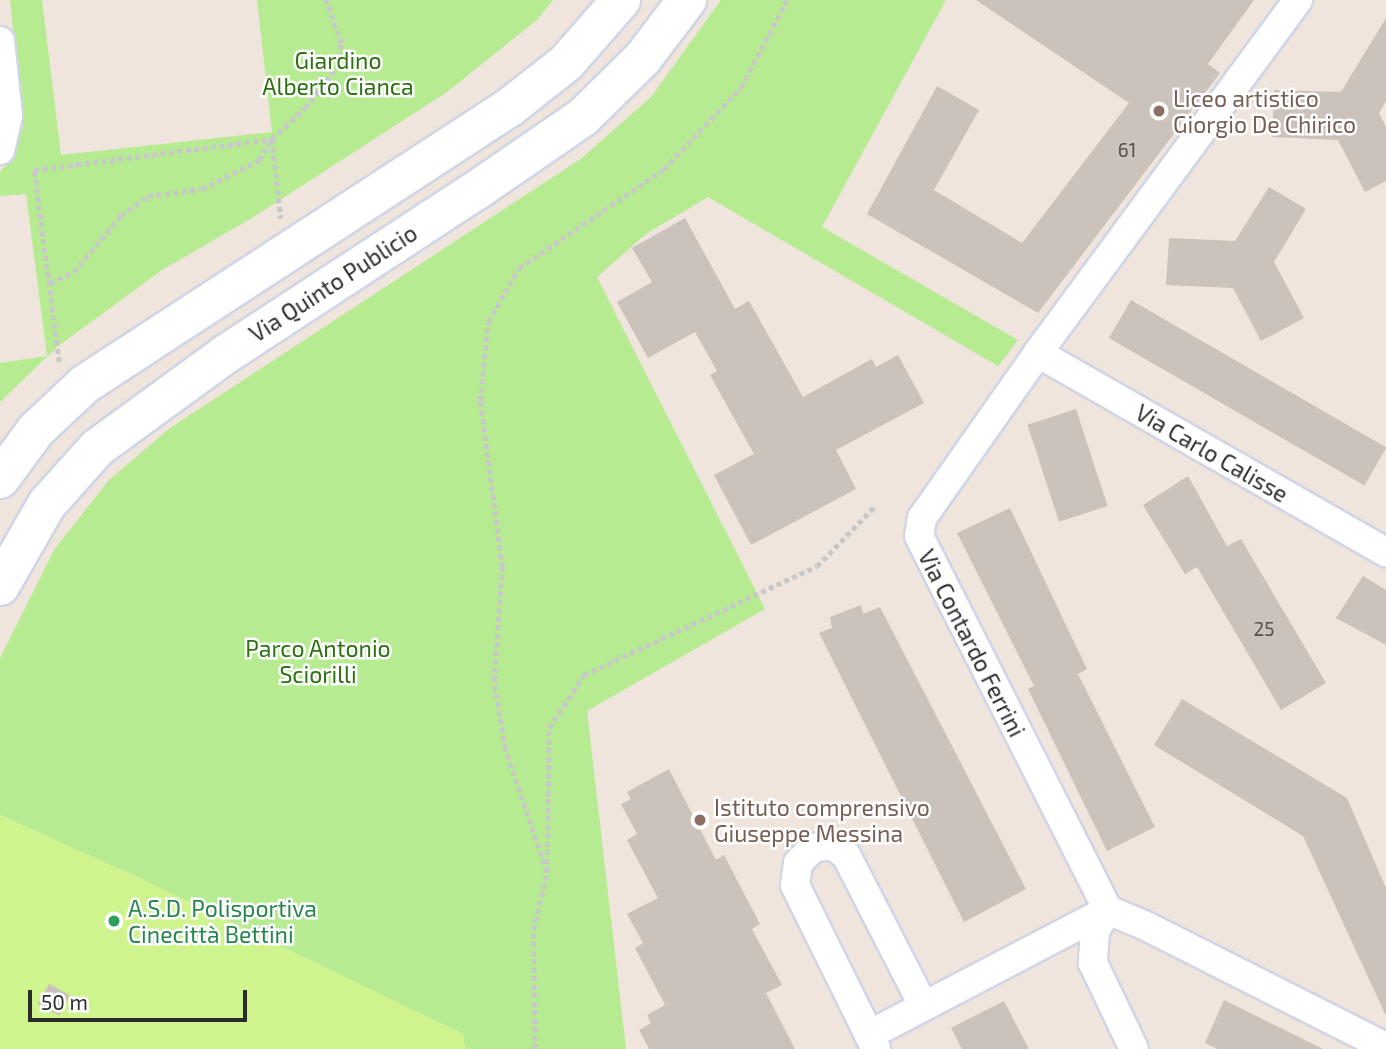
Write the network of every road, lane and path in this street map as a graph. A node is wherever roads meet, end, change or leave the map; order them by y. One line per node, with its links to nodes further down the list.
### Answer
1 (327, 0): 7 (path)
2 (621, 0): 13 (street)
3 (687, 0): 16 (street, Via Quinto Publicio)
4 (787, 0): 17 (path)
5 (1298, 0): 11 (street, Via Contardo Ferrini)
6 (0, 41): 8 (street)
7 (272, 139): 9 (path); 10 (path); 10 (path)
8 (0, 150)
9 (283, 226)
10 (50, 283): 12 (path)
11 (1038, 353): 15 (street, Via Carlo Calisse); 18 (street, Via Contardo Ferrini)
12 (59, 363)
13 (0, 479)
14 (875, 506): 17 (path)
15 (1386, 552)
16 (0, 586)
17 (547, 872): 22 (path)
18 (1108, 910): 19 (street); 21 (street); 23 (street)
19 (923, 1005): 20 (street); 20 (street)
20 (873, 1042)
21 (1386, 1047)
22 (535, 1049)
23 (1134, 1049)

